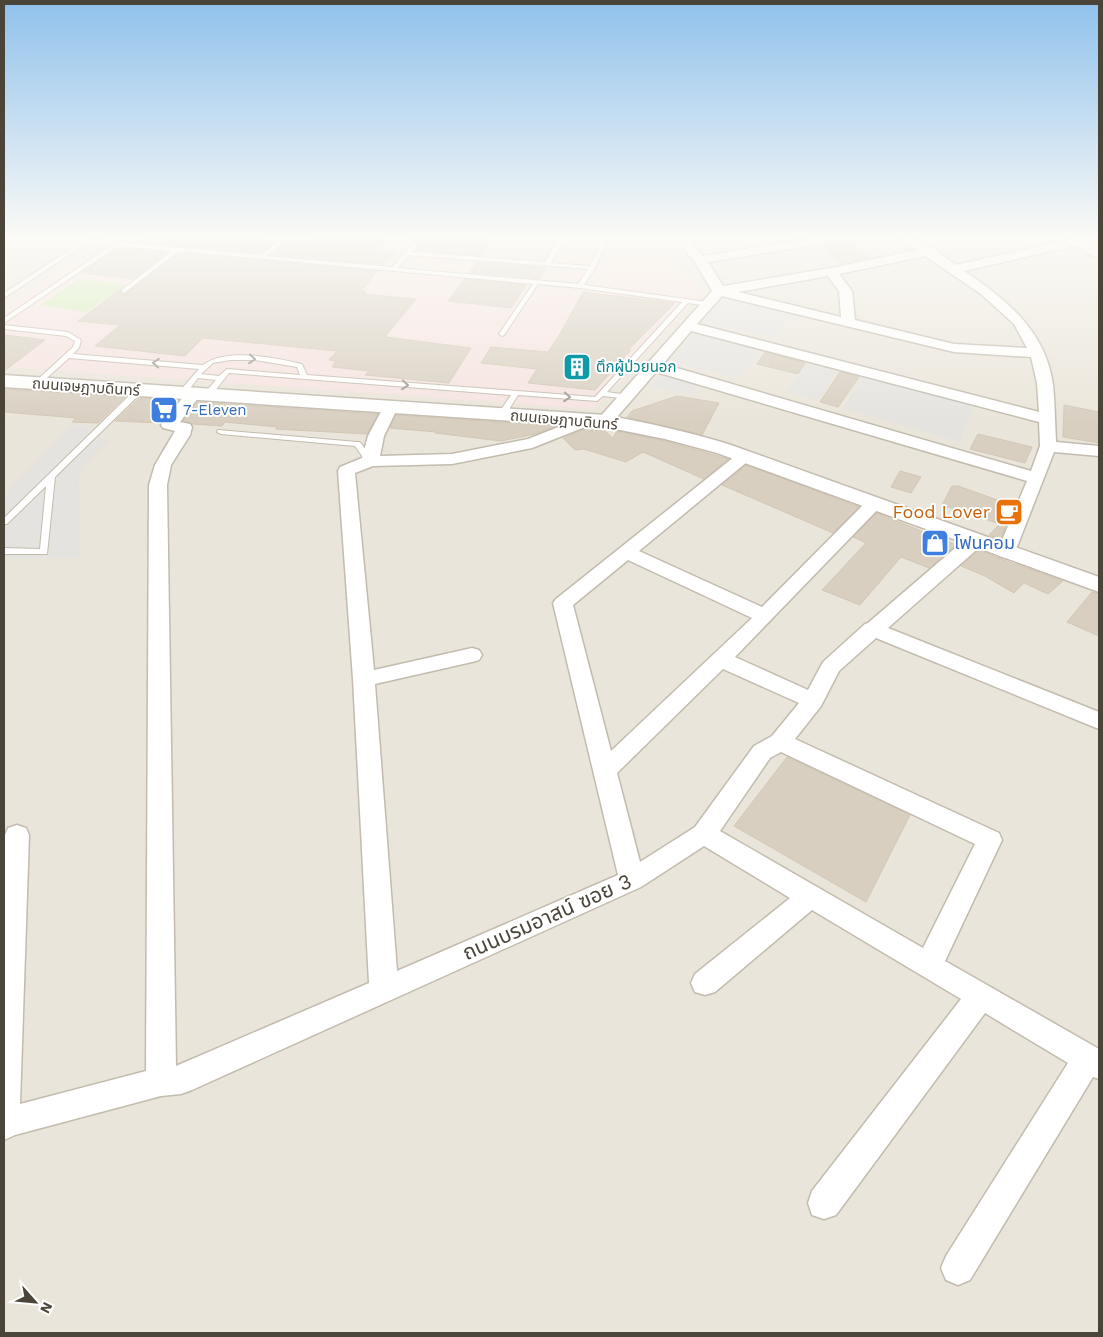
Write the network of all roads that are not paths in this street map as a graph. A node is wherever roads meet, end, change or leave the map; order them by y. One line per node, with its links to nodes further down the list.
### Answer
1 (38, 299): 10 (lane)
2 (525, 299): 13 (lane)
3 (676, 299): 8 (lane)
4 (712, 299): 9 (street)
5 (752, 299): 11 (street)
6 (846, 299): 11 (street)
7 (996, 299): 14 (street)
8 (687, 301): 9 (lane); 25 (lane)
9 (708, 304): 12 (street)
10 (4, 323): 15 (lane)
11 (849, 324): 14 (street)
12 (688, 326): 16 (street); 29 (street)
13 (502, 334)
14 (1037, 353): 29 (street)
15 (67, 356): 17 (lane, one-way to 15); 21 (lane)
16 (653, 366): 26 (street); 37 (street)
17 (205, 367): 18 (lane, one-way to 18); 22 (lane)
18 (304, 377): 19 (lane); 24 (lane, one-way to 24)
19 (221, 378): 22 (lane); 22 (lane)
20 (4, 381): 21 (street, ถนนเจษฎาบดินทร์)
21 (38, 384): 23 (street, ถนนเจษฎาบดินทร์)
22 (195, 390): 23 (street, ถนนเจษฎาบดินทร์); 27 (street, ถนนเจษฎาบดินทร์); 63 (street)
23 (139, 391): 36 (lane)
24 (515, 394): 25 (lane, one-way to 25); 28 (lane)
25 (603, 394): 26 (lane)
26 (625, 397): 30 (street)
27 (390, 407): 28 (street, ถนนเจษฎาบดินทร์); 35 (street)
28 (502, 414): 30 (street, ถนนเจษฎาบดินทร์)
29 (1047, 419): 32 (street)
30 (597, 421): 34 (street, ถนนเจษฎาบดินทร์); 35 (street)
31 (221, 432): 35 (lane)
32 (1048, 446): 33 (street); 37 (street)
33 (1099, 451)
34 (745, 457): 38 (street, ถนนเจษฎาบดินทร์); 42 (street)
35 (370, 461): 49 (street)
36 (51, 475): 39 (lane); 41 (lane)
37 (1038, 478): 43 (street)
38 (874, 504): 40 (street, ถนนเจษฎาบดินทร์); 45 (street)
39 (4, 522)
40 (975, 540): 43 (street, ถนนเจษฎาบดินทร์); 46 (street, ถนนบรมอาสน์ ฃอย 3)
41 (4, 551)
42 (626, 552): 45 (street); 53 (street)
43 (1006, 552): 44 (street, ถนนเจษฎาบดินทร์)
44 (1099, 585)
45 (765, 616): 48 (street)
46 (872, 629): 50 (street, ถนนบรมอาสน์ ฃอย 3); 51 (street)
47 (472, 655): 49 (street)
48 (721, 659): 50 (street); 53 (street)
49 (364, 679): 60 (street)
50 (813, 701): 52 (street, ถนนบรมอาสน์ ฃอย 3)
51 (1099, 721)
52 (780, 742): 54 (street, ถนนบรมอาสน์ ฃอย 3); 58 (street)
53 (605, 771): 56 (street)
54 (704, 834): 56 (street, ถนนบรมอาสน์ ฃอย 3); 57 (street)
55 (17, 835): 64 (street)
56 (632, 880): 60 (street, ถนนบรมอาสน์ ฃอย 3)
57 (811, 896): 58 (street); 59 (street)
58 (929, 965): 61 (street)
59 (705, 983)
60 (384, 990): 63 (street, ถนนบรมอาสน์ ฃอย 3)
61 (981, 996): 62 (street); 65 (street)
62 (1094, 1062): 66 (street)
63 (161, 1082): 64 (street, ถนนบรมอาสน์ ฃอย 3)
64 (4, 1123)
65 (824, 1203)
66 (958, 1268)

